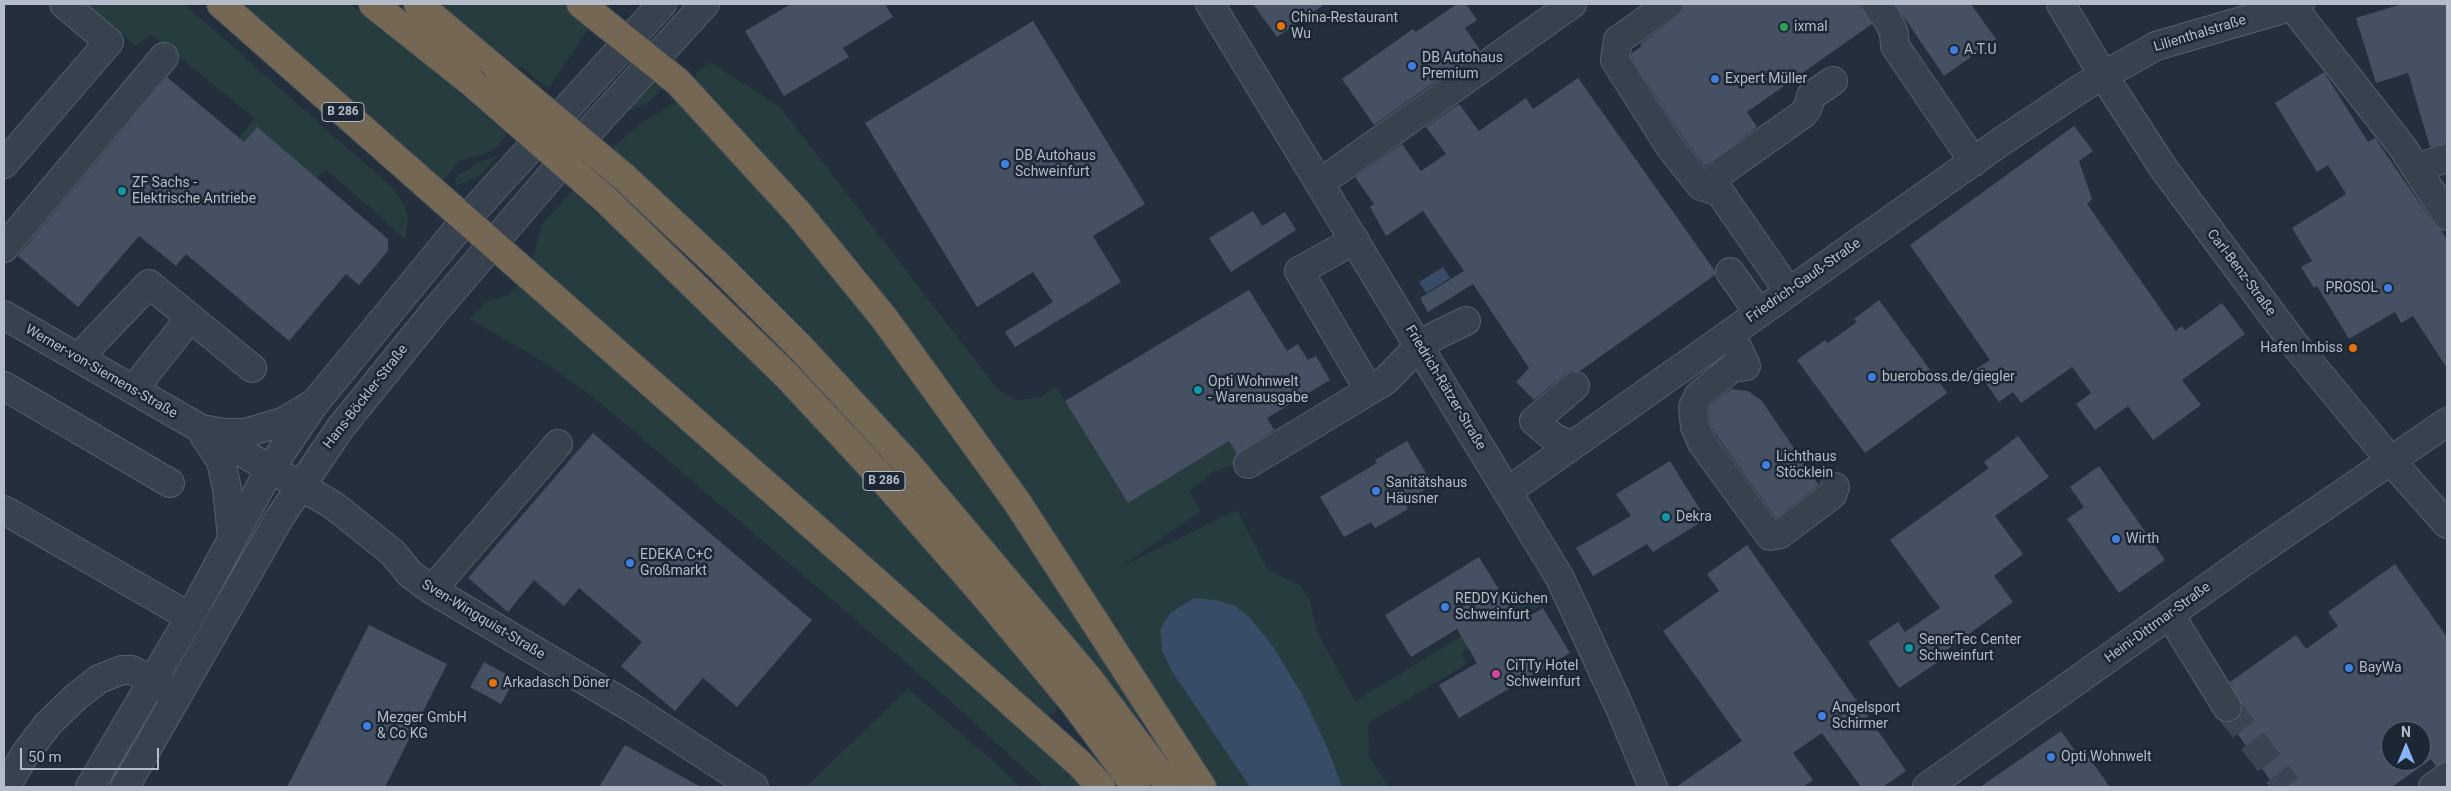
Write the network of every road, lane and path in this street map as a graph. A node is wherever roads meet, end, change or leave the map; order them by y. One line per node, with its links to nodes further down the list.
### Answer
1 (64, 4): 21 (street)
2 (222, 4): 26 (highway, B 286)
3 (373, 4): 71 (highway, B 286, bridge)
4 (418, 4): 72 (highway, B 286, bridge)
5 (581, 4): 14 (highway)
6 (662, 4): 14 (street)
7 (705, 4): 16 (street, Hans-Böckler-Straße)
8 (1210, 4): 23 (street, Friedrich-Rätzer-Straße)
9 (1572, 4): 23 (street)
10 (1669, 4): 24 (street)
11 (1876, 4): 20 (street)
12 (2061, 4): 17 (street, Carl-Benz-Straße)
13 (2296, 5): 17 (street, Lilienthalstraße); 22 (street)
14 (627, 41): 16 (highway); 26 (street)
15 (164, 57): 29 (street)
16 (655, 61): 28 (street, Hans-Böckler-Straße); 73 (highway)
17 (2103, 75): 20 (street, Friedrich-Gauß-Straße); 49 (street, Carl-Benz-Straße)
18 (1833, 81): 24 (street)
19 (2447, 158): 22 (street)
20 (1974, 162): 31 (street, Friedrich-Gauß-Straße)
21 (4, 164)
22 (2416, 168): 25 (street)
23 (1320, 183): 27 (street, Friedrich-Rätzer-Straße)
24 (1714, 190): 31 (street)
25 (2447, 216)
26 (466, 219): 28 (highway, B 286); 44 (street)
27 (1355, 240): 37 (street, Friedrich-Rätzer-Straße); 43 (street)
28 (494, 244): 53 (street, Hans-Böckler-Straße); 70 (highway)
29 (4, 248)
30 (1730, 272): 32 (street)
31 (1789, 292): 32 (street, Friedrich-Gauß-Straße)
32 (1759, 313): 36 (street, Friedrich-Gauß-Straße)
33 (4, 315): 38 (street, Werner-von-Siemens-Straße)
34 (190, 318): 38 (street); 39 (street); 42 (street)
35 (1466, 321): 37 (street)
36 (1730, 333): 48 (street, Friedrich-Gauß-Straße); 54 (street)
37 (1419, 346): 43 (street); 55 (street, Friedrich-Rätzer-Straße)
38 (78, 358): 42 (street, Werner-von-Siemens-Straße)
39 (252, 368)
40 (4, 386): 52 (street)
41 (1575, 386): 48 (street)
42 (133, 390): 46 (street, Werner-von-Siemens-Straße)
43 (1369, 390): 50 (street)
44 (314, 404): 46 (street); 51 (street)
45 (2447, 422): 49 (street, Heini-Dittmar-Straße)
46 (199, 428): 51 (street, Werner-von-Siemens-Straße); 58 (street, Werner-von-Siemens-Straße)
47 (558, 444): 59 (street)
48 (1571, 446): 55 (street, Friedrich-Gauß-Straße)
49 (2390, 461): 57 (street, Carl-Benz-Straße); 60 (street, Heini-Dittmar-Straße)
50 (1248, 464)
51 (270, 469): 53 (street, Werner-von-Siemens-Straße); 58 (street)
52 (170, 483)
53 (299, 486): 59 (street, Sven-Wingquist-Straße); 63 (street, Hans-Böckler-Straße)
54 (1835, 487)
55 (1508, 491): 74 (street, Friedrich-Rätzer-Straße)
56 (4, 510): 61 (street)
57 (2447, 524)
58 (232, 538): 61 (street)
59 (432, 590): 69 (street, Sven-Wingquist-Straße)
60 (2170, 615): 64 (street); 75 (street, Heini-Dittmar-Straße)
61 (190, 617): 62 (street)
62 (153, 681): 63 (street); 66 (street); 67 (street)
63 (178, 696): 68 (street, Hans-Böckler-Straße)
64 (2228, 707)
65 (2447, 777): 76 (street)
66 (6, 787)
67 (90, 787)
68 (125, 787)
69 (754, 787)
70 (1102, 787)
71 (1136, 787)
72 (1170, 787)
73 (1202, 787)
74 (1653, 787)
75 (1927, 787)
76 (2434, 787)

